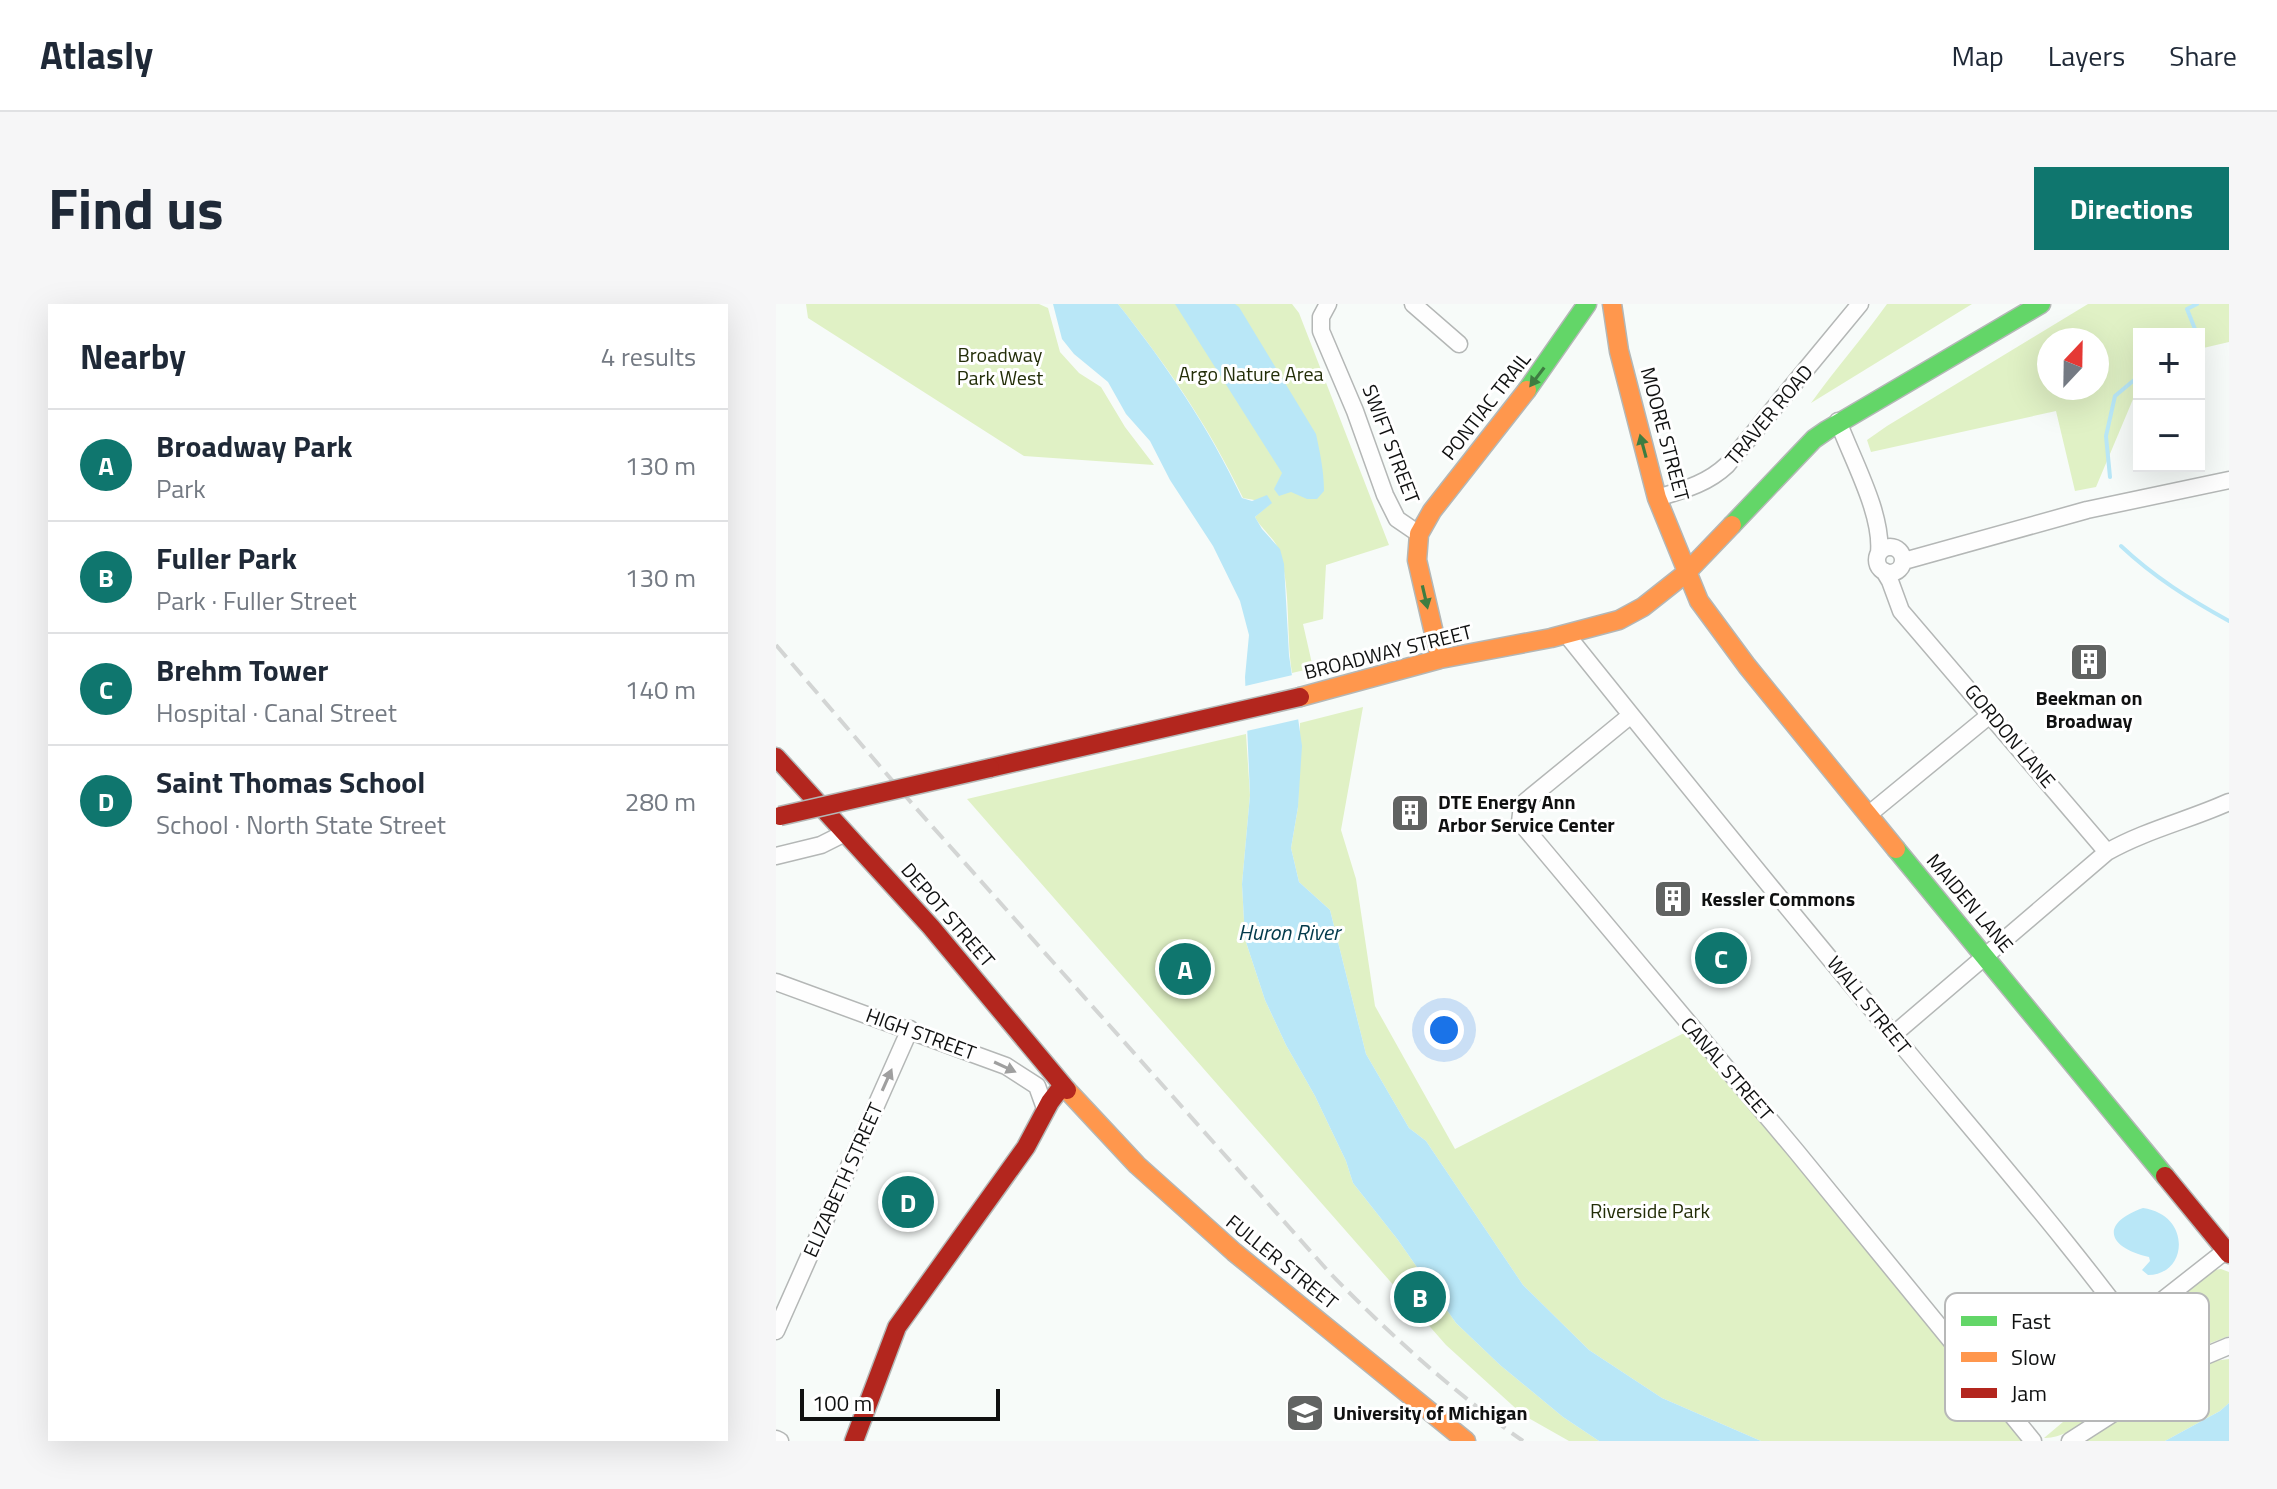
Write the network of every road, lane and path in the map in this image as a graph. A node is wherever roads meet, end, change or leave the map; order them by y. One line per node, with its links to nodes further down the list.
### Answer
1 (1328, 304): 12 (street, SWIFT STREET)
2 (1413, 304): 7 (street)
3 (1612, 304): 8 (main road, MOORE STREET)
4 (1860, 304): 11 (street, TRAVER ROAD)
5 (2041, 304): 9 (main road, BROADWAY STREET)
6 (1584, 309): 8 (main road); 12 (main road, PONTIAC TRAIL, one-way to 12)
7 (1459, 344)
8 (1619, 351): 11 (main road, MOORE STREET, one-way to 8)
9 (1838, 421): 13 (street); 14 (main road, BROADWAY STREET)
10 (2229, 480): 13 (street)
11 (1657, 498): 14 (main road, MOORE STREET)
12 (1419, 534): 16 (main road, one-way to 16)
13 (1894, 559): 17 (street, GORDON LANE)
14 (1686, 573): 15 (main road, BROADWAY STREET); 21 (main road, MAIDEN LANE)
15 (1566, 634): 16 (main road, BROADWAY STREET); 18 (street, WALL STREET)
16 (1440, 659): 22 (main road, BROADWAY STREET, bridge)
17 (1991, 714): 21 (street); 24 (street, GORDON LANE)
18 (1631, 715): 29 (street, WALL STREET); 36 (street, CANAL STREET)
19 (776, 757): 23 (main road, DEPOT STREET)
20 (2229, 802): 24 (street)
21 (1868, 815): 26 (main road, MAIDEN LANE)
22 (777, 816)
23 (845, 833): 25 (street); 30 (main road, DEPOT STREET)
24 (2107, 852): 26 (street)
25 (776, 856)
26 (1986, 956): 29 (street); 32 (main road, MAIDEN LANE)
27 (776, 982): 28 (street, HIGH STREET)
28 (910, 1029): 31 (street, HIGH STREET, one-way to 31); 35 (street, ELIZABETH STREET, one-way to 28)
29 (1893, 1035): 33 (street, WALL STREET)
30 (1063, 1085): 31 (main road, DEPOT STREET); 31 (main road)
31 (1064, 1113): 41 (main road); 42 (main road, FULLER STREET)
32 (2228, 1251): 34 (street)
33 (2106, 1293)
34 (2173, 1293)
35 (776, 1331)
36 (1945, 1333)
37 (2229, 1346): 38 (street)
38 (2209, 1354)
39 (2017, 1421): 43 (street, CANAL STREET)
40 (2102, 1421): 44 (street)
41 (862, 1439)
42 (1466, 1441)
43 (2033, 1441)
44 (2070, 1441)

